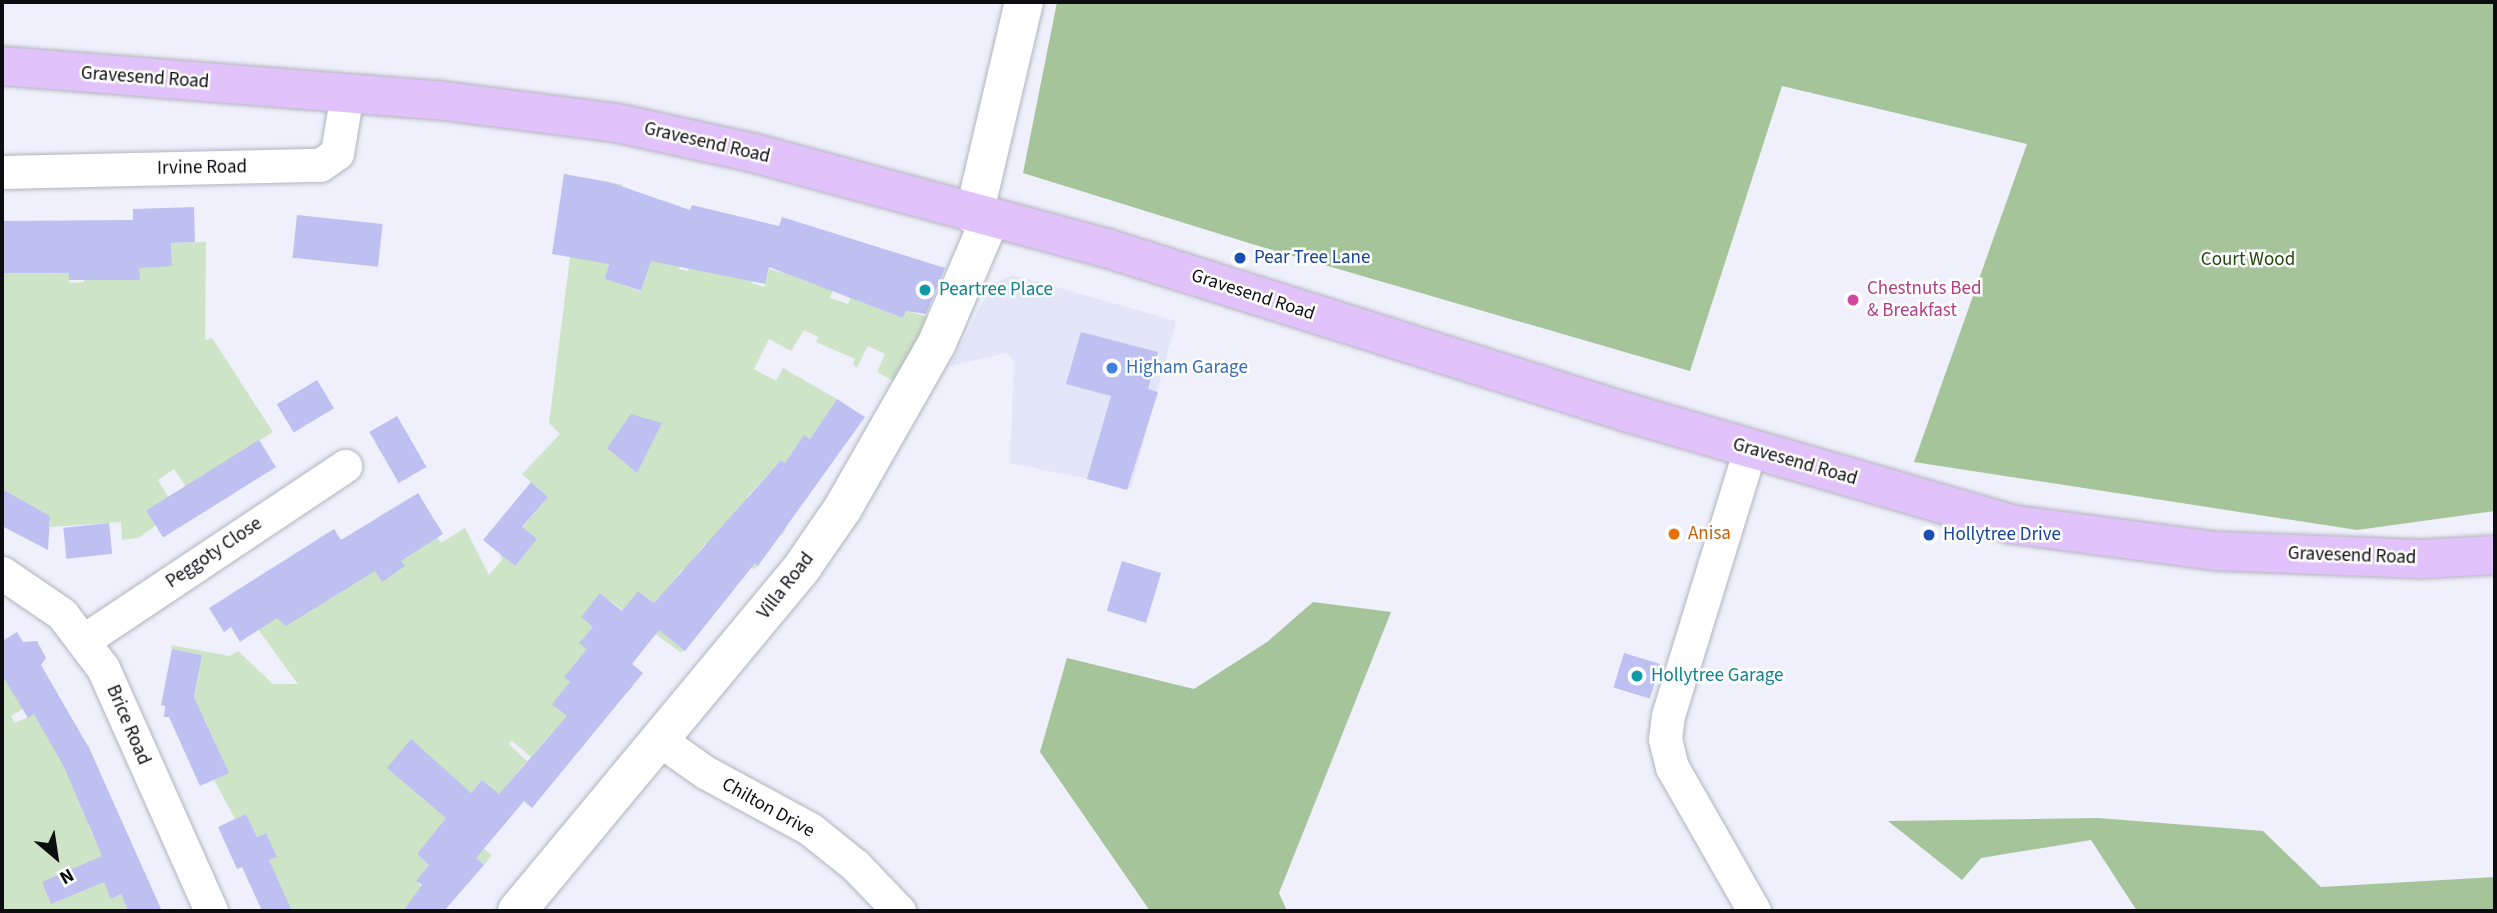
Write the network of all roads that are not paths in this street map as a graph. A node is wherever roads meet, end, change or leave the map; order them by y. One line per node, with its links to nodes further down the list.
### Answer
1 (1024, 2): 5 (street)
2 (2, 66): 3 (main road, Gravesend Road)
3 (347, 93): 4 (street, Irvine Road); 5 (main road, Gravesend Road)
4 (2, 172)
5 (982, 217): 6 (main road, Gravesend Road); 11 (street, Villa Road)
6 (1749, 449): 8 (main road, Gravesend Road); 15 (street)
7 (345, 466): 10 (street, Peggoty Close)
8 (2495, 555)
9 (2, 573): 10 (street, Brice Road)
10 (84, 640): 12 (street, Brice Road)
11 (661, 741): 13 (street, Villa Road); 14 (street, Chilton Drive)
12 (211, 911)
13 (517, 911)
14 (899, 911)
15 (1754, 911)

